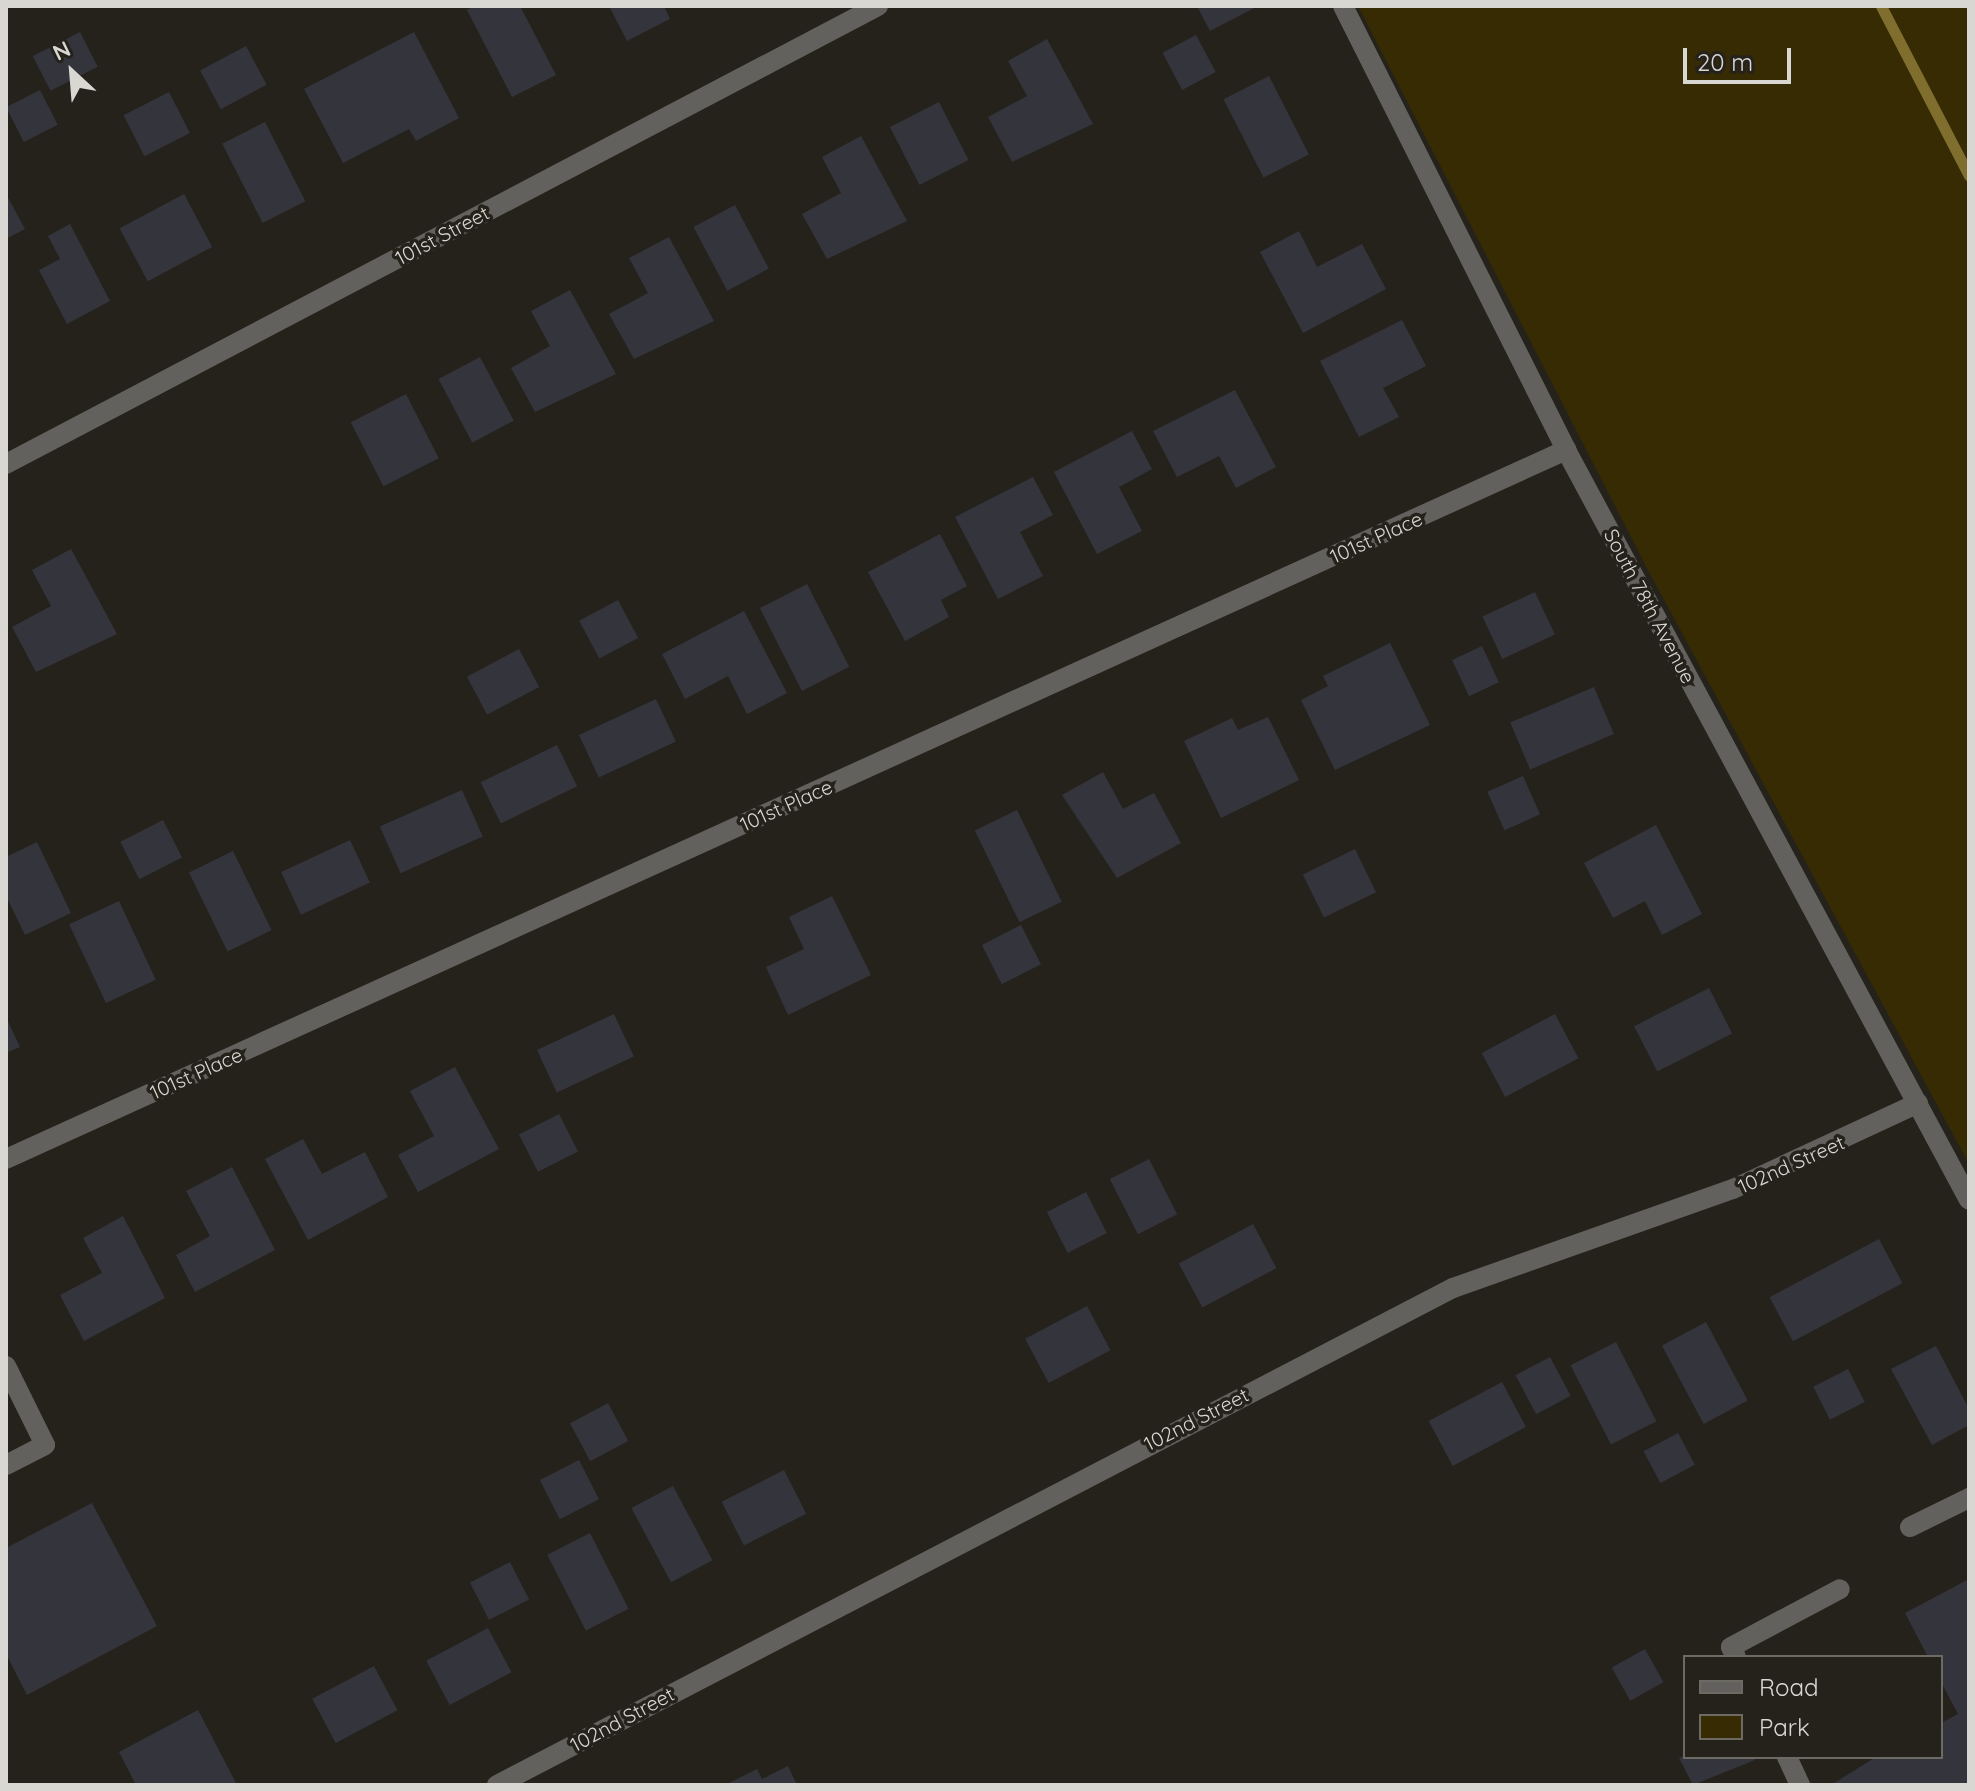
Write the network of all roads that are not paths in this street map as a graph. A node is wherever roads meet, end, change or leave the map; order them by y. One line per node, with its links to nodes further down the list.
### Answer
1 (878, 6): 4 (street, 101st Street)
2 (1343, 6): 3 (street, South 78th Avenue)
3 (1566, 450): 5 (street, South 78th Avenue); 6 (street, 101st Place)
4 (6, 464)
5 (1918, 1103): 7 (street, South 78th Avenue); 15 (street, 102nd Street)
6 (6, 1159)
7 (1969, 1200)
8 (6, 1366): 9 (street)
9 (6, 1465)
10 (1969, 1498): 11 (street)
11 (1910, 1527)
12 (1840, 1589): 13 (street)
13 (1735, 1655)
14 (1788, 1759): 16 (street)
15 (497, 1785)
16 (1800, 1785)

